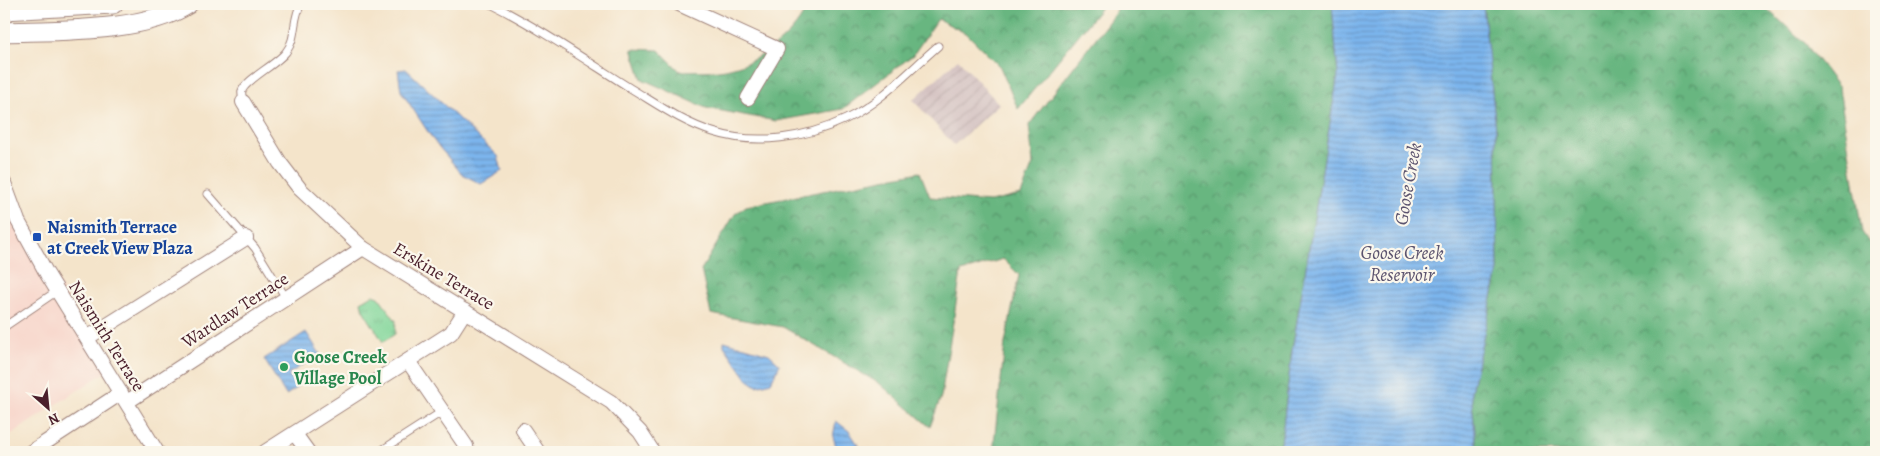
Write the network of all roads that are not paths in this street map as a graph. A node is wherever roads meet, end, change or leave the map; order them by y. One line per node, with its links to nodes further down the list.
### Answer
1 (113, 4): 6 (main road)
2 (188, 4): 7 (main road)
3 (301, 4): 10 (lane)
4 (491, 4): 8 (lane)
5 (679, 4): 9 (street)
6 (4, 10)
7 (4, 32)
8 (938, 46)
9 (748, 98)
10 (243, 102): 15 (street, Erskine Terrace)
11 (4, 183): 13 (street, Naismith Terrace)
12 (208, 194): 14 (lane)
13 (7, 204): 16 (street, Naismith Terrace)
14 (246, 238): 17 (lane); 20 (street)
15 (363, 248): 17 (street, Wardlaw Terrace); 18 (street, Erskine Terrace)
16 (57, 291): 19 (lane); 20 (street, Naismith Terrace)
17 (286, 298): 22 (street, Wardlaw Terrace)
18 (465, 311): 21 (street); 33 (street, Erskine Terrace)
19 (4, 327)
20 (87, 338): 22 (street, Naismith Terrace)
21 (408, 360): 23 (street); 25 (street)
22 (124, 398): 26 (street, Wardlaw Terrace); 27 (street, Naismith Terrace)
23 (443, 412): 30 (lane); 31 (street)
24 (523, 430): 32 (street)
25 (295, 434): 28 (street); 29 (street)
26 (31, 452)
27 (157, 452)
28 (265, 452)
29 (308, 452)
30 (379, 452)
31 (467, 452)
32 (538, 452)
33 (653, 452)

